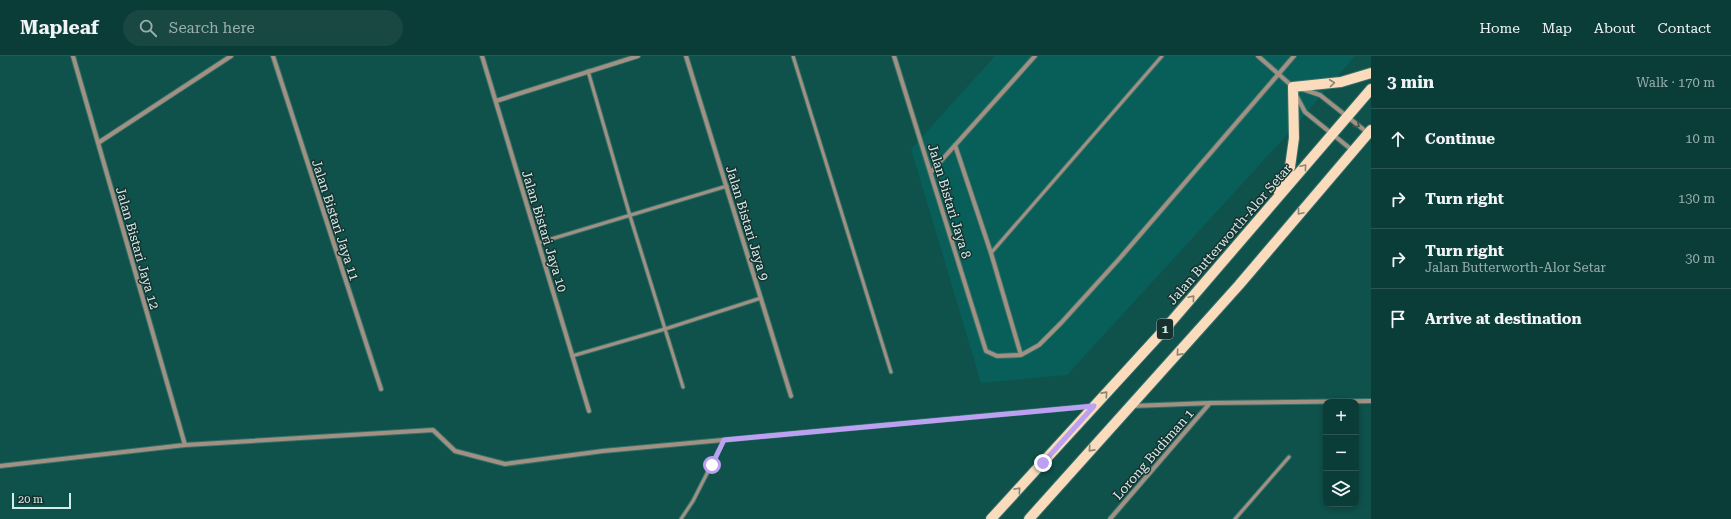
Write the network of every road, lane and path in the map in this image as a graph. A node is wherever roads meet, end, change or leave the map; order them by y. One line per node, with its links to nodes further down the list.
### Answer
1 (73, 56): 22 (street, Jalan Bistari Jaya 12)
2 (231, 56): 22 (street)
3 (273, 56): 37 (street, Jalan Bistari Jaya 11)
4 (482, 56): 18 (street, Jalan Bistari Jaya 10)
5 (638, 56): 13 (street)
6 (686, 56): 26 (street, Jalan Bistari Jaya 9)
7 (793, 56): 35 (lane)
8 (894, 56): 25 (street, Jalan Bistari Jaya 8)
9 (1035, 56): 23 (street)
10 (1162, 56): 30 (lane)
11 (1258, 56): 15 (street)
12 (1294, 56): 15 (street)
13 (588, 71): 18 (street); 28 (lane)
14 (1371, 73): 16 (main road, one-way to 14)
15 (1278, 74): 16 (street); 33 (street)
16 (1293, 87): 19 (street); 21 (street); 27 (main road)
17 (1371, 89): 19 (main road, Jalan Butterworth-Alor Setar / 1)
18 (496, 101): 29 (street, Jalan Bistari Jaya 10)
19 (1347, 117): 20 (street, one-way to 20); 21 (main road, Jalan Butterworth-Alor Setar / 1)
20 (1369, 131): 24 (main road, 1)
21 (1332, 134): 24 (street); 27 (main road, Jalan Butterworth-Alor Setar / 1, one-way to 21)
22 (98, 143): 45 (street, Jalan Bistari Jaya 12)
23 (955, 145): 25 (street); 30 (street)
24 (1352, 150): 42 (main road, 1, one-way to 42)
25 (931, 172): 33 (street, Jalan Bistari Jaya 8)
26 (726, 186): 28 (lane); 31 (street, Jalan Bistari Jaya 9)
27 (1275, 201): 41 (main road, Jalan Butterworth-Alor Setar / 1, one-way to 27)
28 (630, 216): 29 (lane); 32 (lane)
29 (538, 242): 34 (street, Jalan Bistari Jaya 10)
30 (991, 253): 33 (street)
31 (761, 298): 32 (lane); 38 (street, Jalan Bistari Jaya 9)
32 (665, 329): 34 (lane); 36 (lane)
33 (1021, 355)
34 (572, 356): 43 (street, Jalan Bistari Jaya 10)
35 (891, 372)
36 (683, 387)
37 (381, 389)
38 (791, 396)
39 (1371, 402): 40 (street)
40 (1210, 403): 42 (street); 51 (street, Lorong Budiman 1)
41 (1094, 406): 44 (street); 49 (main road, Jalan Butterworth-Alor Setar / 1, one-way to 41)
42 (1129, 406): 50 (main road, 1, one-way to 50)
43 (589, 411)
44 (724, 440): 45 (street); 48 (lane)
45 (185, 445): 47 (street)
46 (1289, 457): 52 (lane)
47 (0, 466)
48 (681, 519)
49 (991, 519)
50 (1029, 519)
51 (1110, 519)
52 (1235, 519)

